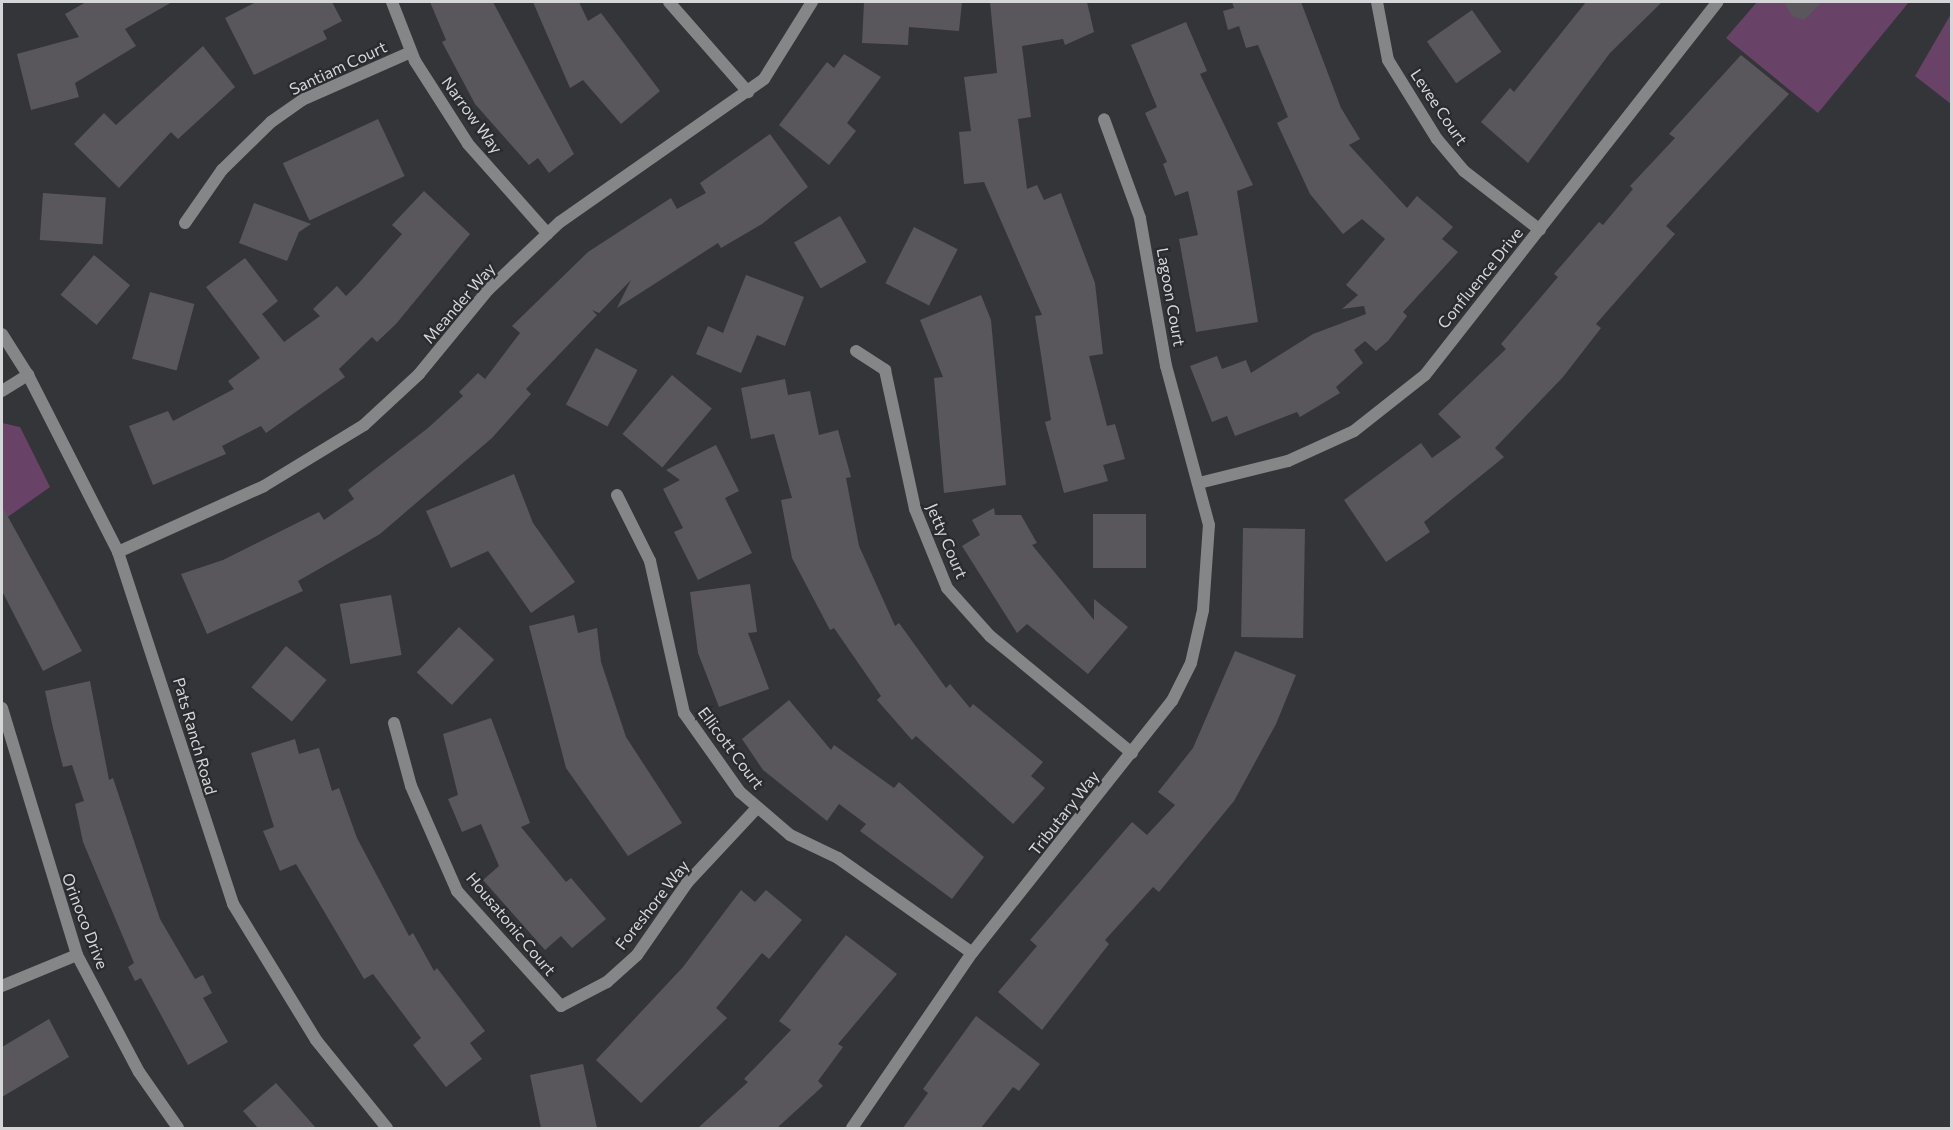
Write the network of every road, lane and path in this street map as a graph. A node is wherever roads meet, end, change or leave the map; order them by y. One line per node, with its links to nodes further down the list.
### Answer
1 (392, 2): 6 (street, Narrow Way)
2 (669, 2): 7 (street)
3 (812, 2): 7 (street, Meander Way)
4 (1377, 2): 10 (street, Levee Court)
5 (1717, 2): 10 (street, Confluence Drive)
6 (411, 52): 9 (street, Santiam Court); 11 (street, Narrow Way)
7 (748, 92): 11 (street, Meander Way)
8 (1104, 119): 16 (street, Lagoon Court)
9 (185, 223)
10 (1540, 230): 16 (street, Confluence Drive)
11 (548, 234): 18 (street, Meander Way)
12 (2, 334): 14 (street, Pats Ranch Road)
13 (856, 351): 22 (street, Jetty Court)
14 (28, 375): 15 (street); 18 (street, Pats Ranch Road)
15 (2, 391)
16 (1199, 483): 22 (street, Tributary Way)
17 (617, 495): 23 (street, Ellicott Court)
18 (118, 552): 29 (street, Pats Ranch Road)
19 (2, 708): 21 (street, Orinoco Drive)
20 (394, 723): 27 (street, Housatonic Court)
21 (6, 744): 25 (street, Orinoco Drive)
22 (1132, 753): 24 (street, Tributary Way)
23 (757, 808): 24 (street, Ellicott Court); 27 (street, Foreshore Way)
24 (972, 952): 30 (street, Tributary Way)
25 (77, 955): 26 (street); 28 (street, Orinoco Drive)
26 (2, 986)
27 (561, 1006)
28 (178, 1128)
29 (387, 1128)
30 (852, 1128)

